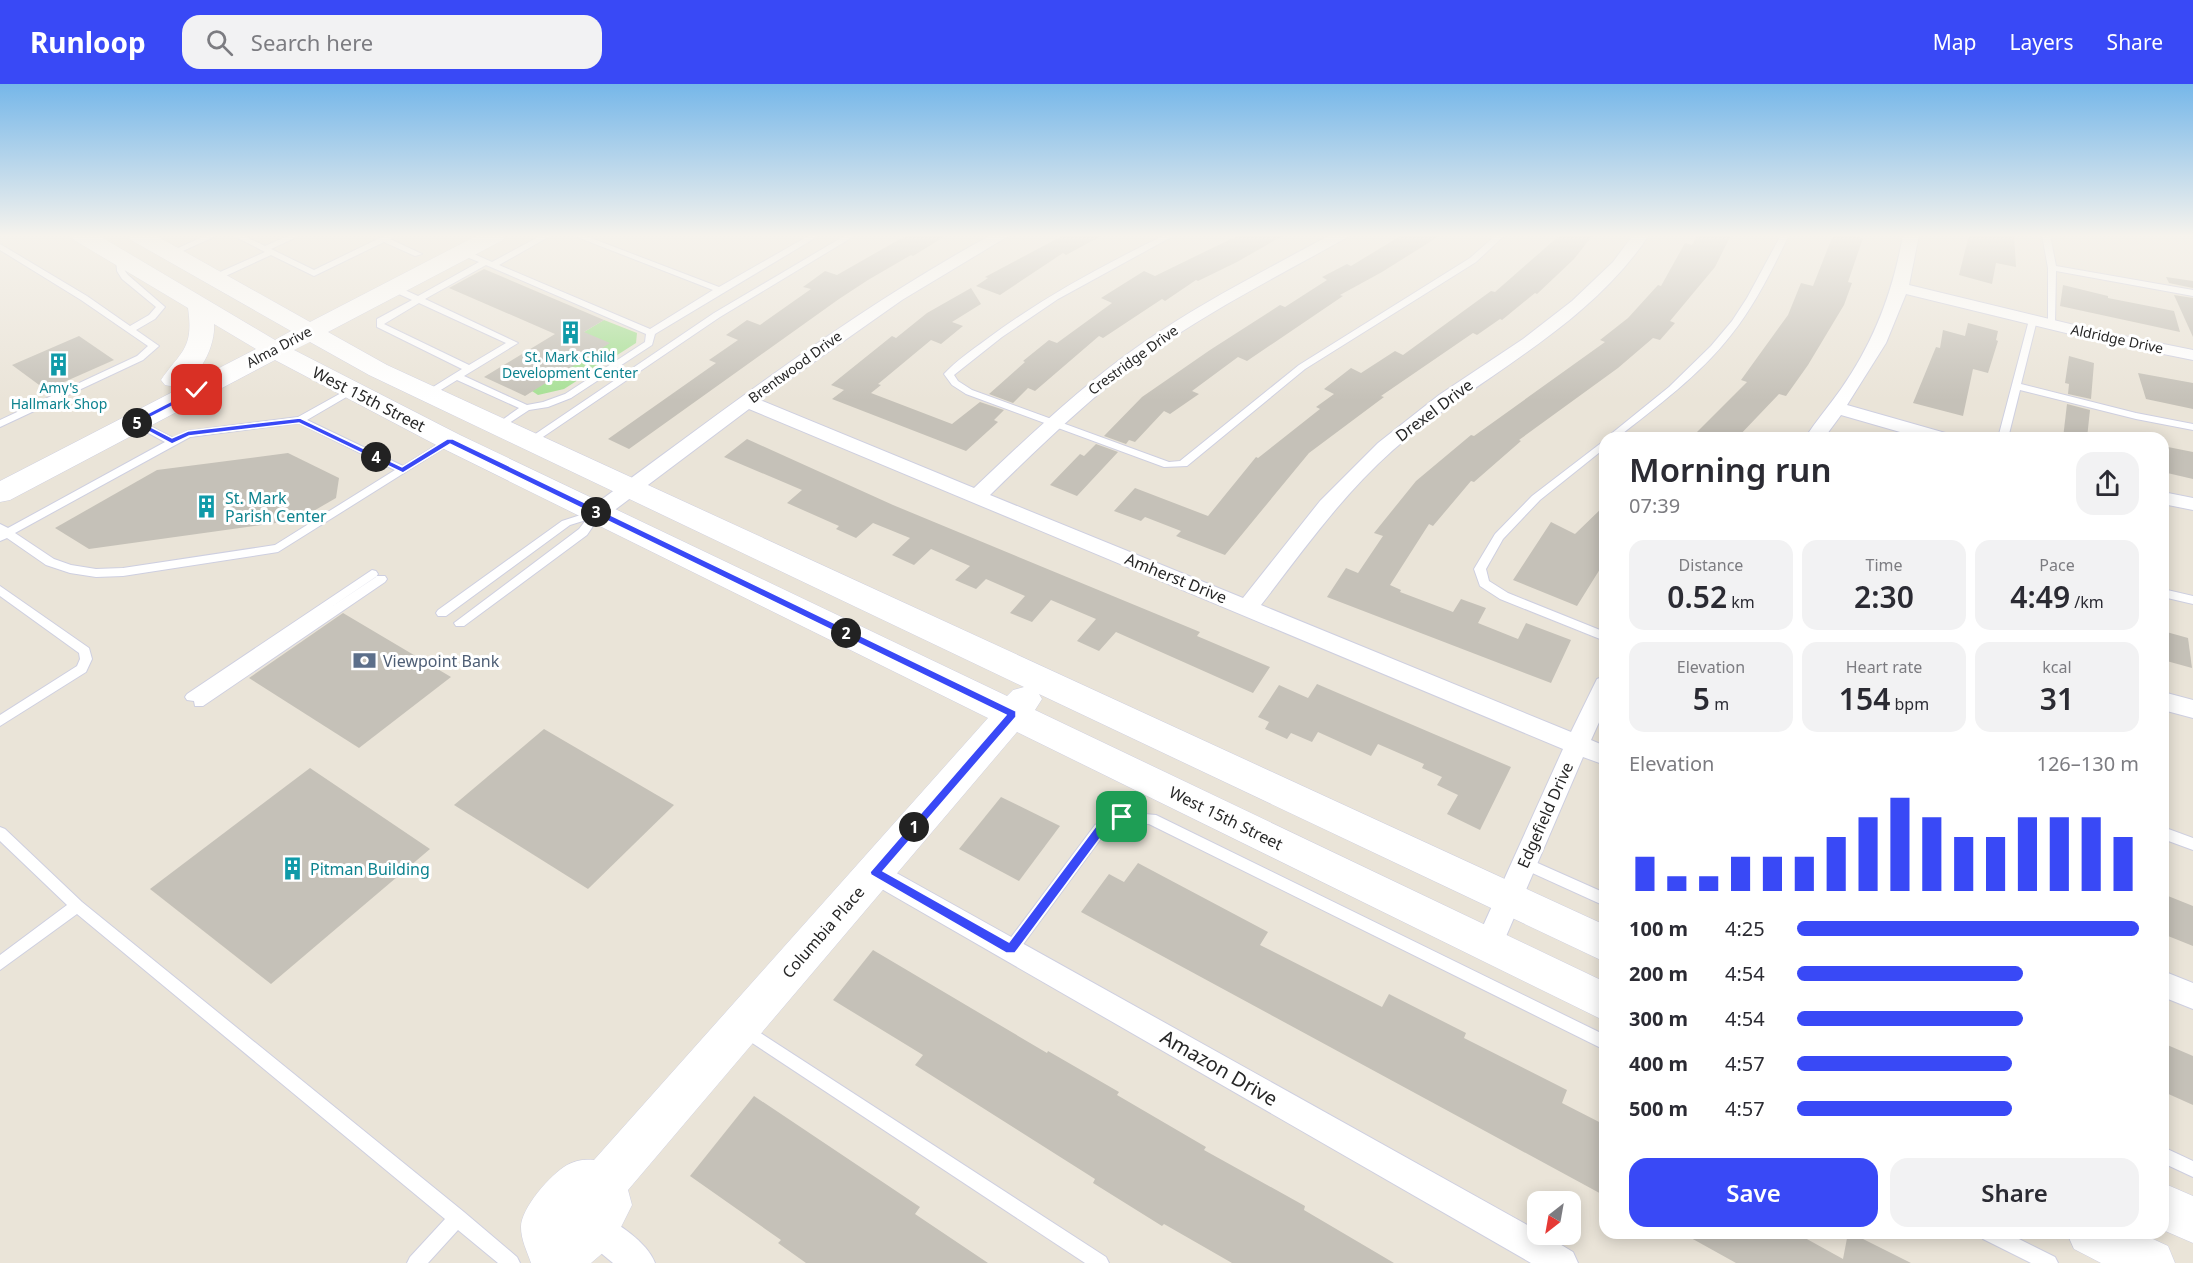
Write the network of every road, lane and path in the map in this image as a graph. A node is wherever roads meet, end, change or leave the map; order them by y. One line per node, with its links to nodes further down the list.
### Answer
1 (69, 290): 28 (lane)
2 (140, 290): 28 (lane)
3 (173, 290): 24 (main road, West 15th Street)
4 (235, 290): 27 (main road, West 15th Street)
5 (358, 290): 27 (main road, Alma Drive)
6 (388, 290): 27 (main road, Alma Drive)
7 (397, 290): 23 (lane)
8 (438, 290): 23 (lane)
9 (550, 290): 29 (lane)
10 (720, 290): 29 (lane)
11 (759, 290): 52 (lane)
12 (906, 290): 38 (street, Brentwood Drive)
13 (1073, 290): 44 (lane)
14 (1240, 290): 44 (street, Crestridge Drive)
15 (1425, 290): 44 (lane)
16 (1592, 290): 68 (street, Drexel Drive)
17 (1757, 290): 47 (lane)
18 (1901, 290): 40 (street)
19 (1910, 290): 25 (street, Aldridge Drive)
20 (2052, 290): 26 (lane)
21 (2176, 290): 22 (lane)
22 (2193, 293)
23 (418, 300): 32 (lane); 32 (lane)
24 (200, 306): 30 (main road, West 15th Street); 34 (main road)
25 (2033, 320): 26 (street, Aldridge Drive); 35 (lane)
26 (2051, 324): 31 (street, Aldridge Drive)
27 (299, 326): 30 (main road, Alma Drive); 37 (main road, West 15th Street)
28 (131, 329): 43 (lane)
29 (651, 333): 39 (lane)
30 (264, 344): 34 (main road, Alma Drive); 36 (main road, West 15th Street); 42 (main road, Alma Drive)
31 (2193, 355)
32 (469, 369): 33 (lane)
33 (457, 376): 37 (lane); 39 (lane)
34 (174, 380): 56 (main road, Alma Drive)
35 (2016, 386): 46 (lane); 50 (lane)
36 (352, 390): 41 (lane); 51 (main road, West 15th Street)
37 (428, 394): 45 (main road, West 15th Street)
38 (748, 402): 57 (street, Brentwood Drive); 59 (street, Amherst Drive)
39 (526, 408): 45 (lane)
40 (1837, 408): 48 (street); 49 (street)
41 (300, 420): 53 (lane); 55 (lane)
42 (135, 422): 53 (lane); 58 (main road, Alma Drive)
43 (0, 424)
44 (1053, 424): 59 (street, Crestridge Drive)
45 (500, 425): 52 (main road, West 15th Street)
46 (2193, 427)
47 (1618, 432)
48 (1819, 432)
49 (1921, 432)
50 (2004, 432)
51 (450, 441): 55 (lane); 62 (main road, West 15th Street)
52 (530, 441): 57 (main road, West 15th Street)
53 (172, 442): 63 (lane)
54 (1599, 447): 71 (lane)
55 (403, 470): 63 (lane)
56 (0, 471)
57 (631, 488): 62 (street, Brentwood Drive); 72 (main road, West 15th Street)
58 (0, 493)
59 (977, 496): 68 (street, Amherst Drive)
60 (2169, 499): 61 (street)
61 (2193, 504)
62 (597, 513): 69 (lane); 70 (lane); 77 (main road, West 15th Street)
63 (3, 532)
64 (376, 576): 74 (lane)
65 (0, 590): 78 (lane)
66 (2169, 594): 67 (lane)
67 (2193, 600)
68 (1247, 608): 79 (street, Amherst Drive)
69 (442, 613)
70 (460, 623)
71 (1599, 635)
72 (1042, 679): 77 (main road, Columbia Place); 87 (main road, West 15th Street)
73 (1599, 697): 79 (street, Edgefield Drive)
74 (195, 700)
75 (2169, 703): 76 (street)
76 (2193, 710)
77 (1012, 714): 85 (main road, Columbia Place); 90 (main road, West 15th Street)
78 (0, 721)
79 (1576, 744): 80 (street, Amherst Drive); 84 (street, Edgefield Drive)
80 (1599, 754)
81 (0, 833): 88 (lane)
82 (2169, 834): 83 (lane)
83 (2193, 844)
84 (1524, 863): 86 (lane); 87 (street, Edgefield Drive)
85 (875, 872): 91 (street, Amazon Drive); 96 (main road, Columbia Place)
86 (1599, 897)
87 (1508, 898): 89 (main road, West 15th Street); 90 (street, Edgefield Drive)
88 (77, 906): 92 (lane); 102 (lane)
89 (1599, 941)
90 (1488, 946): 95 (main road, West 15th Street)
91 (1011, 949): 97 (lane); 111 (street, Amazon Drive)
92 (0, 963)
93 (2169, 986): 94 (street)
94 (2193, 996)
95 (1599, 999)
96 (741, 1026): 100 (main road, Columbia Place); 110 (lane)
97 (1599, 1040)
98 (2169, 1158): 99 (lane)
99 (2193, 1169)
100 (603, 1184): 104 (main road); 107 (main road)
101 (2169, 1209): 103 (main road)
102 (458, 1218): 107 (lane); 108 (lane)
103 (2193, 1220)
104 (596, 1229): 107 (main road); 109 (street)
105 (2001, 1239): 112 (lane)
106 (2102, 1239): 113 (main road)
107 (531, 1257)
108 (416, 1263)
109 (639, 1263)
110 (1100, 1263)
111 (1562, 1263)
112 (2049, 1263)
113 (2151, 1263)

